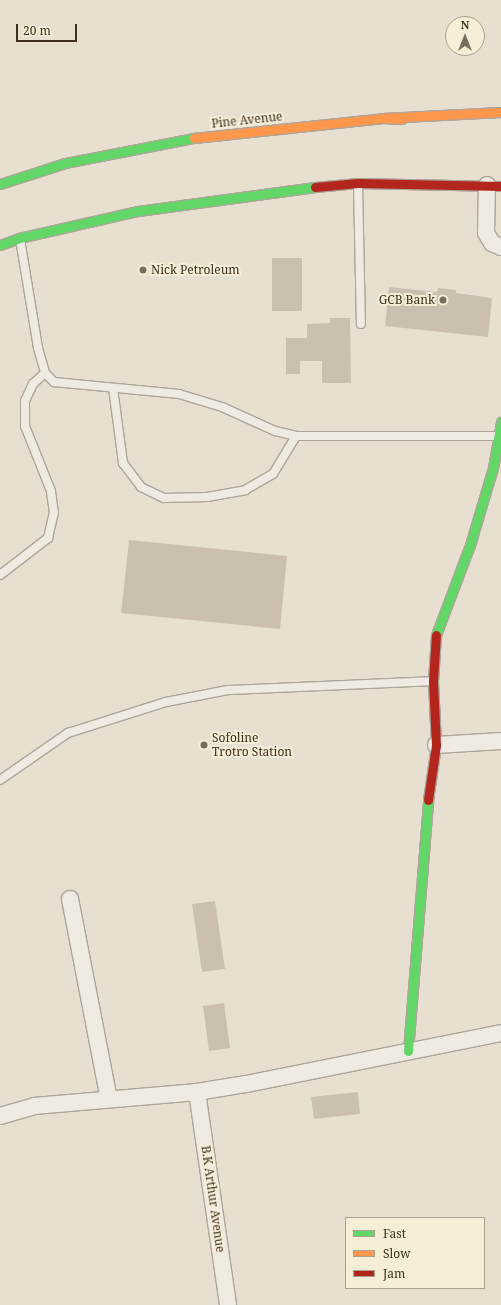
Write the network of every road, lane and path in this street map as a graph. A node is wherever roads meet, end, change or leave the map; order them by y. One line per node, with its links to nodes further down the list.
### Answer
1 (501, 112): 2 (main road)
2 (383, 118): 3 (main road, Pine Avenue); 5 (main road, Pine Avenue)
3 (493, 123)
4 (358, 183): 6 (main road); 7 (main road); 10 (lane)
5 (0, 184)
6 (494, 185): 9 (street)
7 (19, 238): 8 (main road); 11 (lane)
8 (0, 245)
9 (501, 247)
10 (361, 324)
11 (45, 373): 12 (lane); 16 (lane)
12 (113, 388): 14 (lane); 14 (lane)
13 (501, 422): 15 (main road)
14 (296, 436): 15 (lane)
15 (499, 436): 17 (main road)
16 (0, 576)
17 (432, 681): 19 (main road); 20 (lane)
18 (501, 740): 19 (street)
19 (436, 744): 23 (main road)
20 (0, 780)
21 (70, 899): 25 (street)
22 (501, 1033): 23 (street)
23 (408, 1051): 24 (street)
24 (197, 1092): 25 (street); 27 (street, B.K Arthur Avenue)
25 (109, 1098): 26 (street)
26 (0, 1116)
27 (228, 1305)

